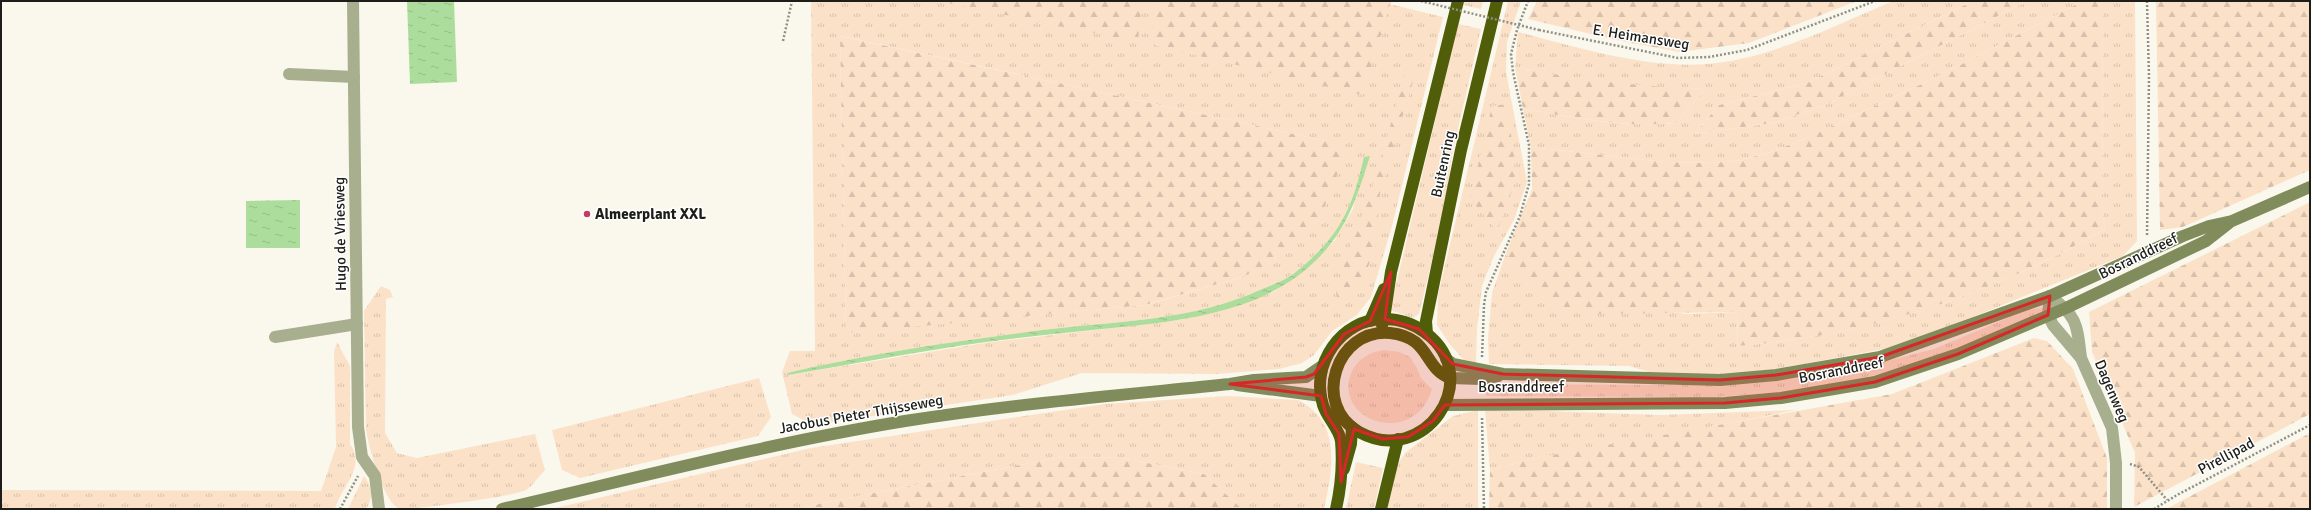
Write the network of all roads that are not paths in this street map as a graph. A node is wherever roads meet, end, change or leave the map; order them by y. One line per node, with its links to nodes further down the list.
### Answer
1 (353, 1): 5 (street, Hugo de Vriesweg)
2 (1458, 1): 8 (highway, Buitenring)
3 (1497, 1): 15 (highway, Buitenring)
4 (289, 74): 5 (street)
5 (354, 77): 14 (street, Hugo de Vriesweg)
6 (2310, 187): 7 (main road, Bosranddreef)
7 (2232, 221): 9 (main road, Bosranddreef); 10 (main road, Bosranddreef)
8 (1391, 272): 12 (highway, Buitenring); 13 (highway, Buitenring)
9 (2050, 296): 10 (street, Dagenweg); 11 (street); 21 (main road, Bosranddreef)
10 (2066, 308): 11 (main road, Bosranddreef); 18 (street, Dagenweg)
11 (2048, 315): 18 (street, Dagenweg); 26 (main road, Bosranddreef)
12 (1384, 319): 13 (highway); 15 (highway); 16 (highway)
13 (1370, 321): 20 (highway)
14 (357, 324): 17 (street); 30 (street, Hugo de Vriesweg)
15 (1427, 334): 19 (highway)
16 (1373, 335): 22 (highway); 25 (highway)
17 (275, 337)
18 (2081, 358): 34 (street, Dagenweg)
19 (1446, 359): 21 (main road, Bosranddreef); 22 (highway)
20 (1322, 366): 23 (main road, Jacobus Pieter Thijsseweg); 24 (highway)
21 (1503, 374): 22 (main road, Bosranddreef)
22 (1450, 378): 26 (highway)
23 (1230, 384): 24 (main road, Jacobus Pieter Thijsseweg); 31 (main road, Jacobus Pieter Thijsseweg)
24 (1321, 396): 25 (highway); 29 (highway)
25 (1335, 400): 27 (highway)
26 (1445, 405): 28 (highway)
27 (1352, 427): 28 (highway); 29 (highway)
28 (1398, 439): 33 (highway)
29 (1341, 482): 32 (highway)
30 (379, 509)
31 (502, 509)
32 (1336, 509)
33 (1381, 509)
34 (2116, 509)

